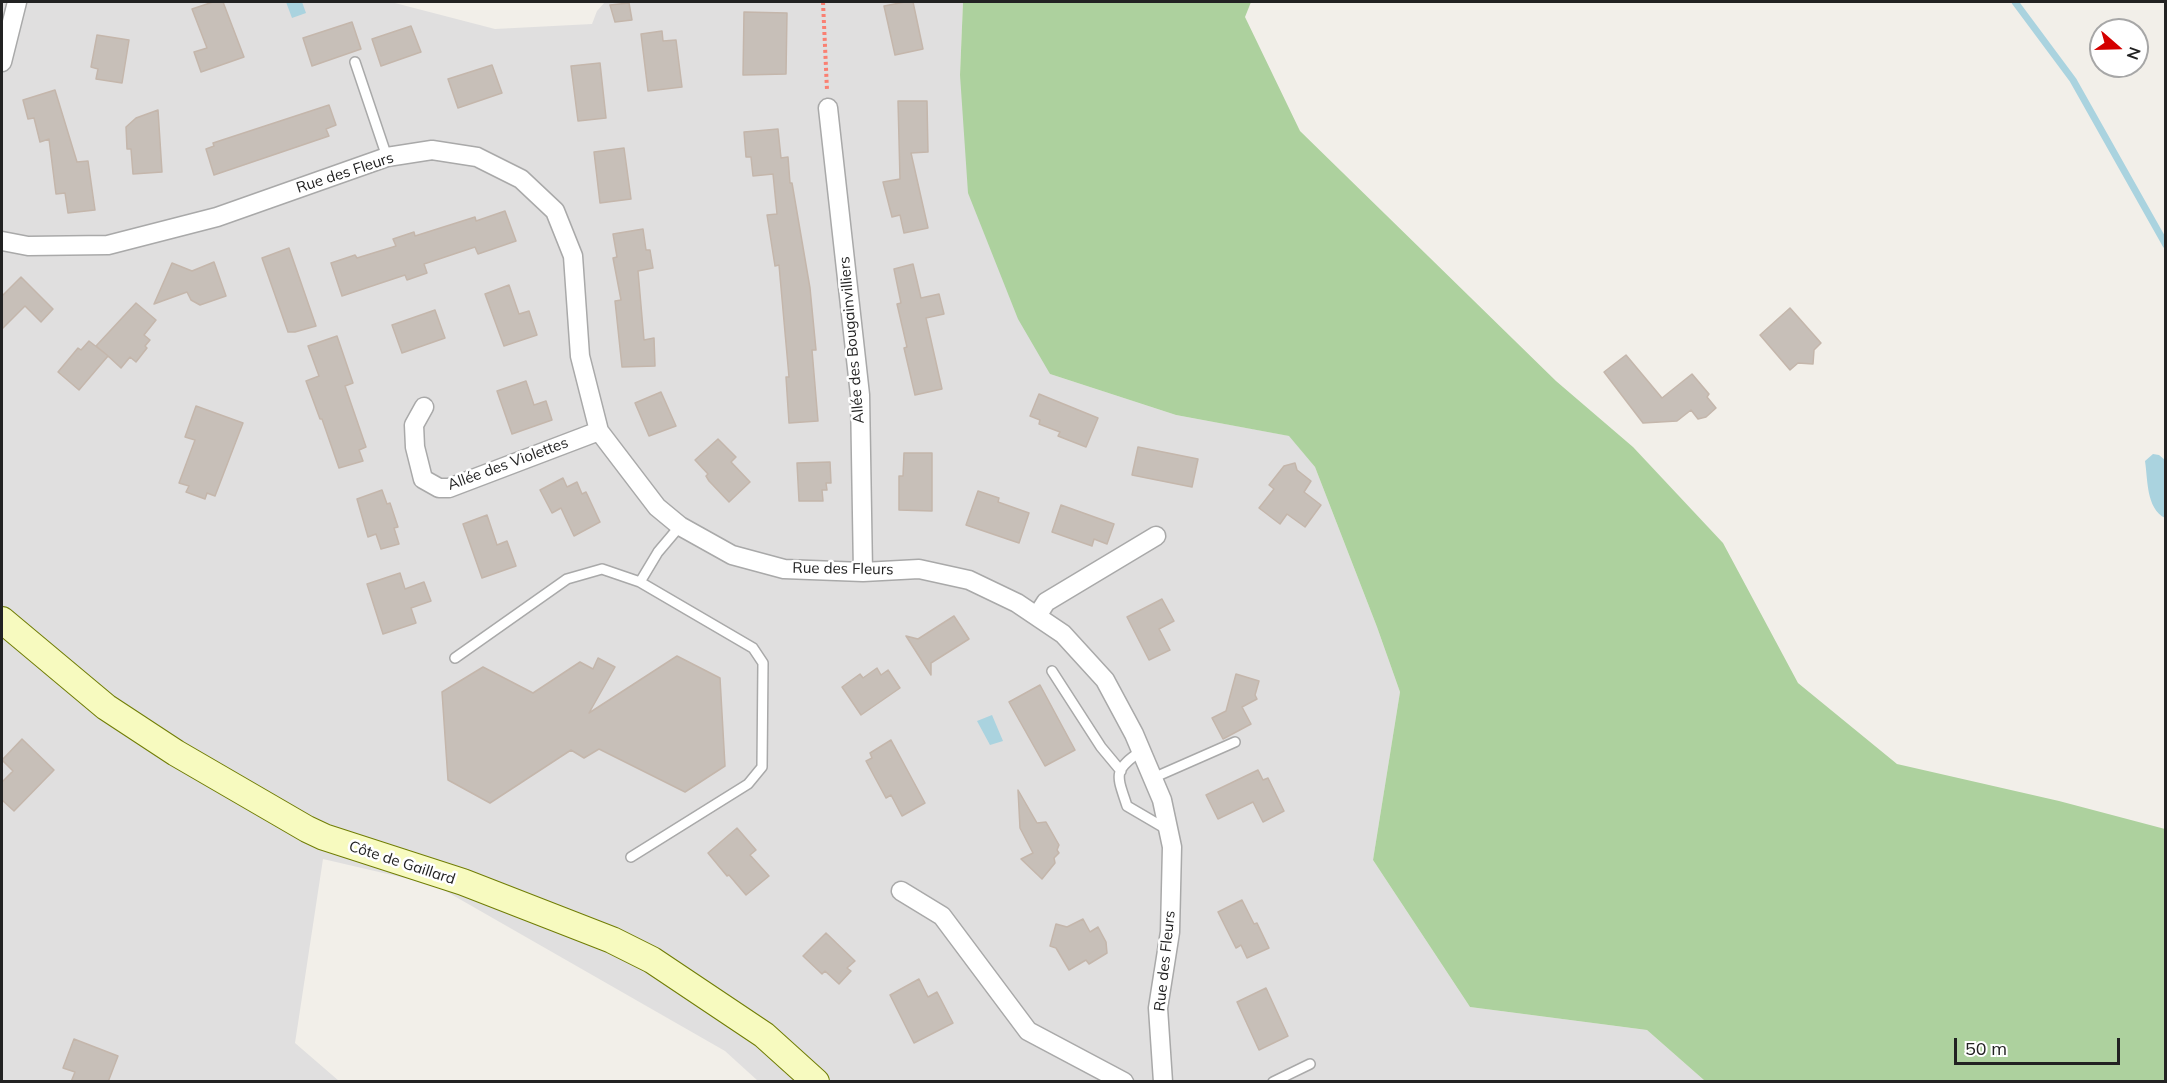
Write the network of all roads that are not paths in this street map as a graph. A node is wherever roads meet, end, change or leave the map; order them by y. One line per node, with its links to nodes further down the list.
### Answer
1 (17, 2): 2 (street)
2 (2, 62)
3 (354, 62): 5 (lane)
4 (828, 108): 11 (street, Allée des Bougainvilliers)
5 (387, 157): 6 (street, Rue des Fleurs); 8 (street, Rue des Fleurs)
6 (2, 242)
7 (424, 407): 8 (street, Allée des Violettes)
8 (598, 431): 9 (street, Rue des Fleurs)
9 (680, 526): 11 (street, Rue des Fleurs); 12 (lane)
10 (1156, 536): 13 (street)
11 (863, 572): 13 (street, Rue des Fleurs)
12 (640, 582): 15 (lane); 22 (lane)
13 (1037, 616): 18 (street, Rue des Fleurs)
14 (2, 620): 25 (street, Côte de Gaillard)
15 (455, 658)
16 (1052, 671): 19 (lane)
17 (1235, 742): 20 (lane)
18 (1141, 751): 19 (lane); 20 (street, Rue des Fleurs)
19 (1121, 771): 21 (lane)
20 (1153, 778): 21 (street, Rue des Fleurs)
21 (1169, 830): 27 (street, Rue des Fleurs)
22 (632, 857)
23 (902, 891): 26 (street)
24 (1310, 1064): 28 (lane)
25 (816, 1082)
26 (1124, 1082)
27 (1163, 1082)
28 (1273, 1082)

